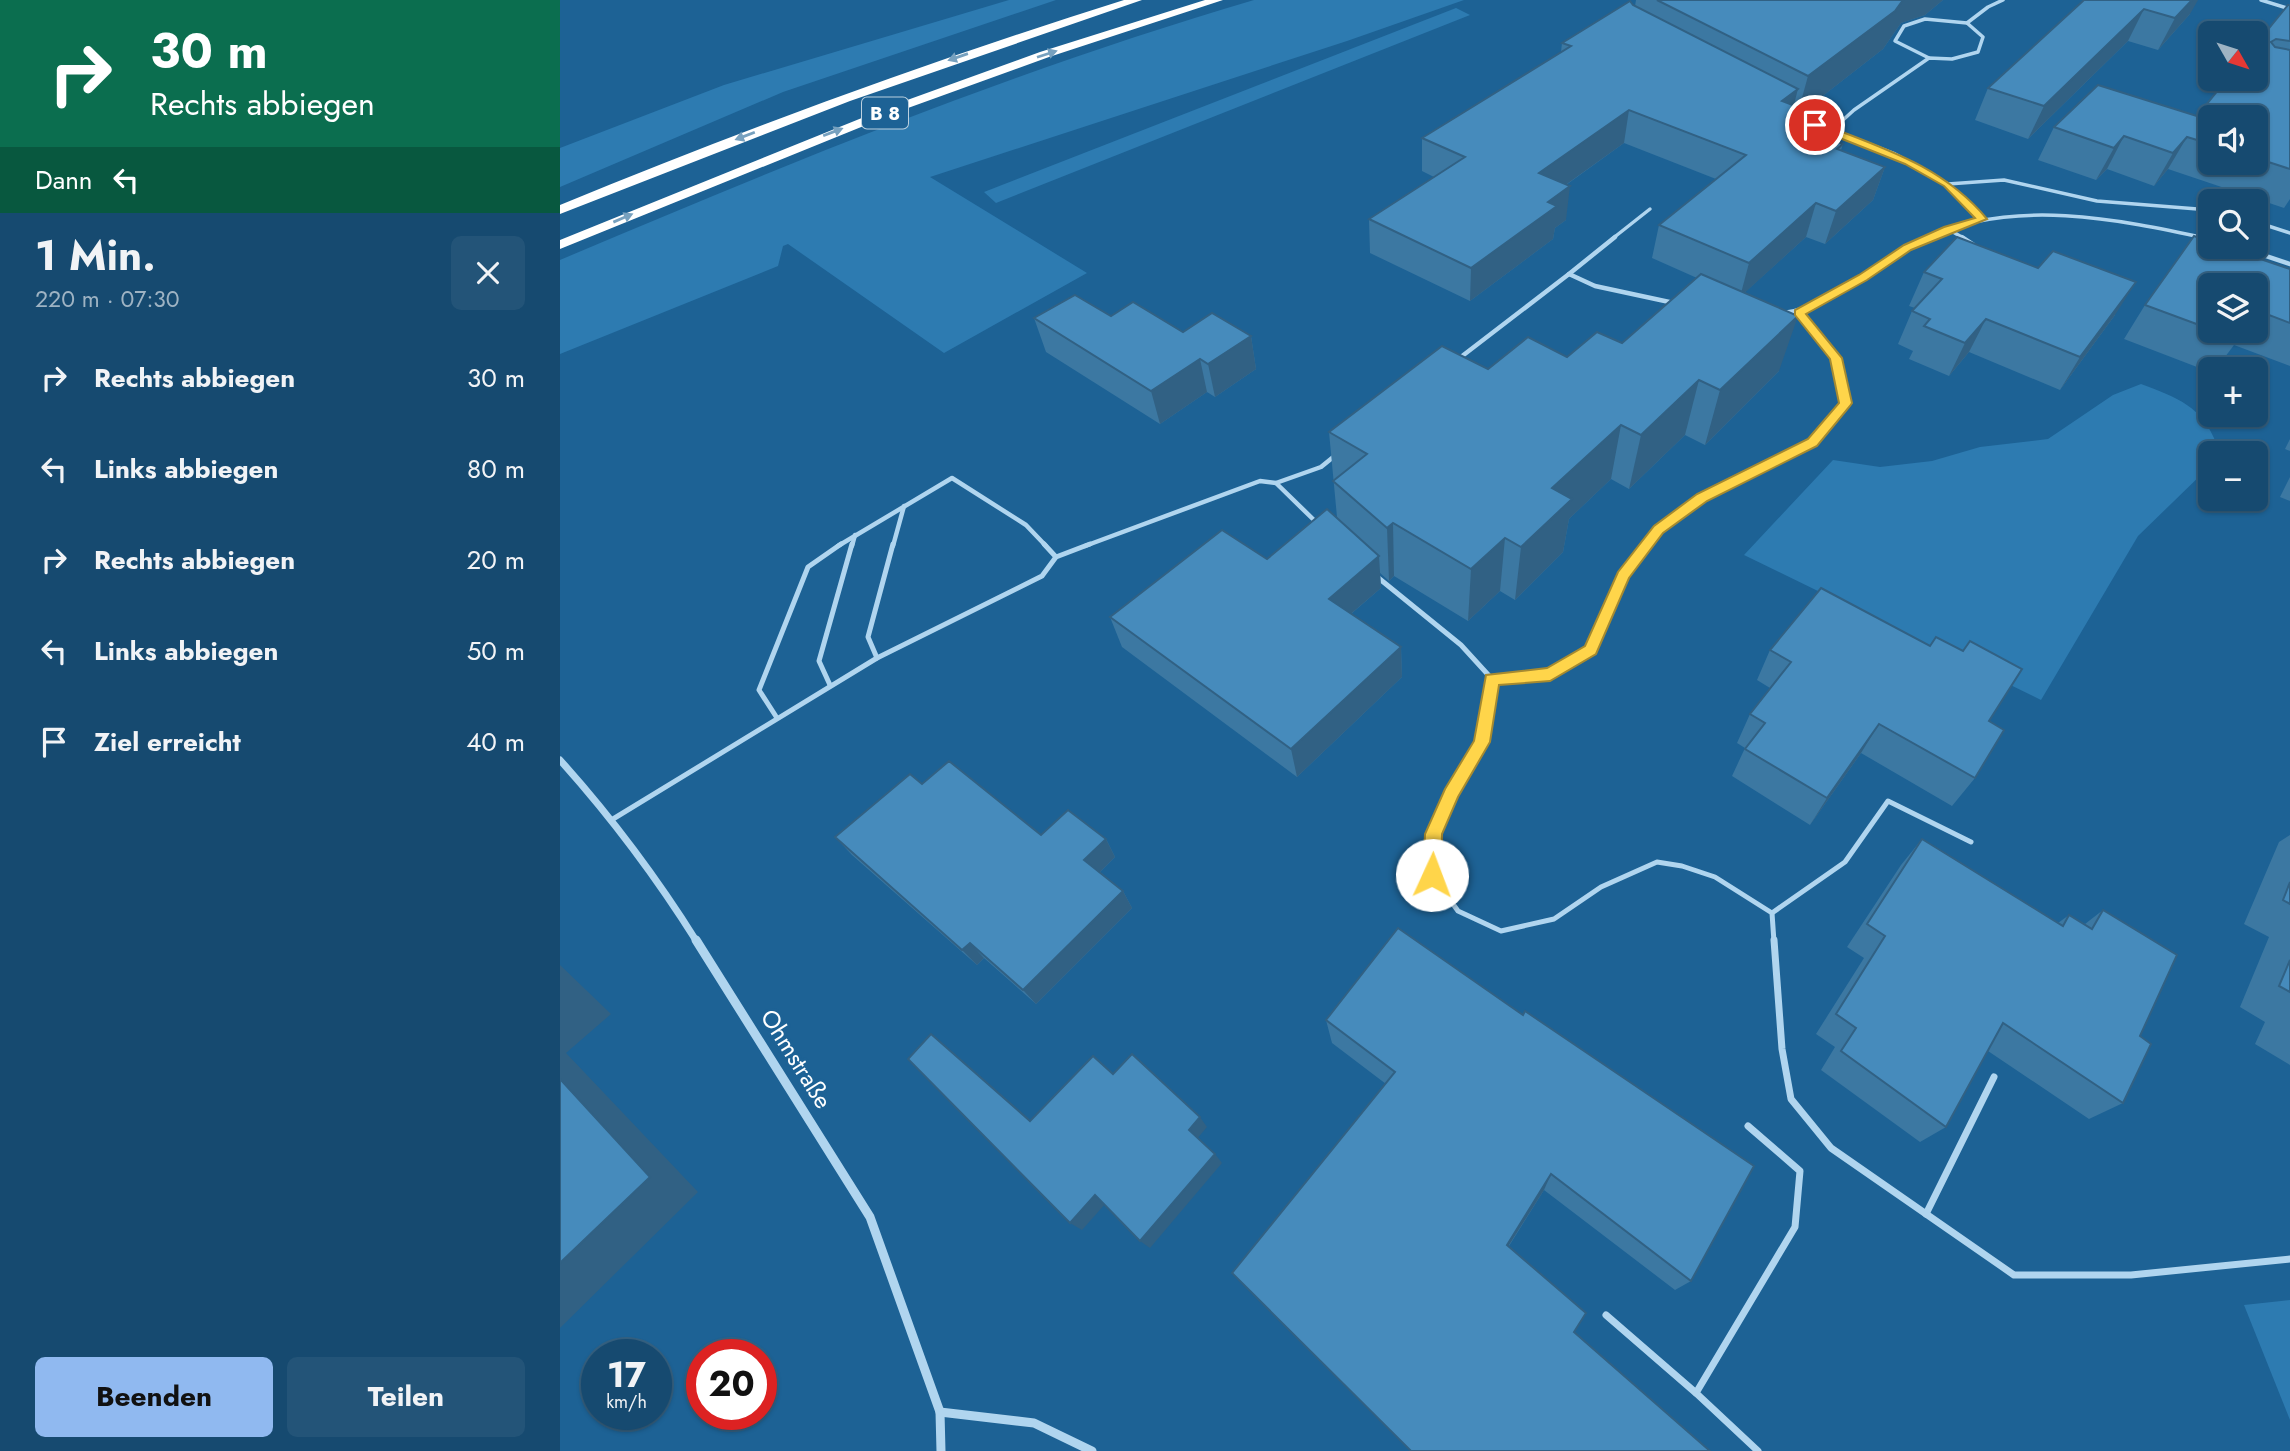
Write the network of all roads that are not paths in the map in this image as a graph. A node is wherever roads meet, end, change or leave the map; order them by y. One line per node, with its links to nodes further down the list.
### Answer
1 (1109, 0): 8 (highway, B 8)
2 (1136, 0): 8 (highway, B 8)
3 (1217, 0): 21 (highway, B 8, one-way to 3)
4 (2003, 0): 7 (lane)
5 (2261, 0): 6 (lane)
6 (2290, 9)
7 (1967, 23): 9 (lane); 9 (lane)
8 (1046, 27): 15 (highway, B 8, one-way to 15)
9 (1929, 58): 11 (lane)
10 (1787, 115): 11 (lane)
11 (1832, 130): 12 (lane)
12 (1948, 184): 14 (lane); 16 (lane)
13 (1650, 209): 27 (lane)
14 (2198, 209)
15 (560, 210)
16 (1982, 219): 18 (lane); 20 (lane)
17 (2268, 226): 19 (lane)
18 (1948, 229): 22 (lane); 29 (lane)
19 (2290, 233)
20 (2198, 236)
21 (560, 245)
22 (1980, 249)
23 (2268, 257): 24 (lane)
24 (2278, 260): 25 (lane); 26 (lane)
25 (2290, 264)
26 (2270, 271)
27 (1569, 274): 28 (lane); 31 (lane)
28 (1679, 303)
29 (1799, 313): 30 (lane); 40 (lane)
30 (1772, 314)
31 (1454, 362)
32 (1341, 451): 33 (lane)
33 (1276, 483): 35 (lane); 37 (lane)
34 (904, 506): 36 (lane); 37 (lane); 39 (lane)
35 (1328, 533)
36 (855, 535): 41 (lane); 42 (lane)
37 (1056, 557): 39 (lane)
38 (1369, 570): 40 (lane)
39 (877, 658): 41 (lane)
40 (1492, 679): 46 (lane)
41 (830, 685): 42 (lane)
42 (777, 718): 44 (lane)
43 (560, 760): 44 (street, Ohmstraße)
44 (613, 819): 53 (street, Ohmstraße)
45 (1971, 842): 46 (lane)
46 (1772, 913): 49 (lane)
47 (1994, 1077): 49 (lane)
48 (1748, 1126): 52 (lane)
49 (1926, 1214): 50 (lane)
50 (2290, 1259)
51 (1606, 1315): 52 (lane)
52 (1696, 1393): 56 (lane)
53 (940, 1412): 54 (street, Ohmstraße); 55 (street)
54 (941, 1451)
55 (1092, 1451)
56 (1758, 1451)

